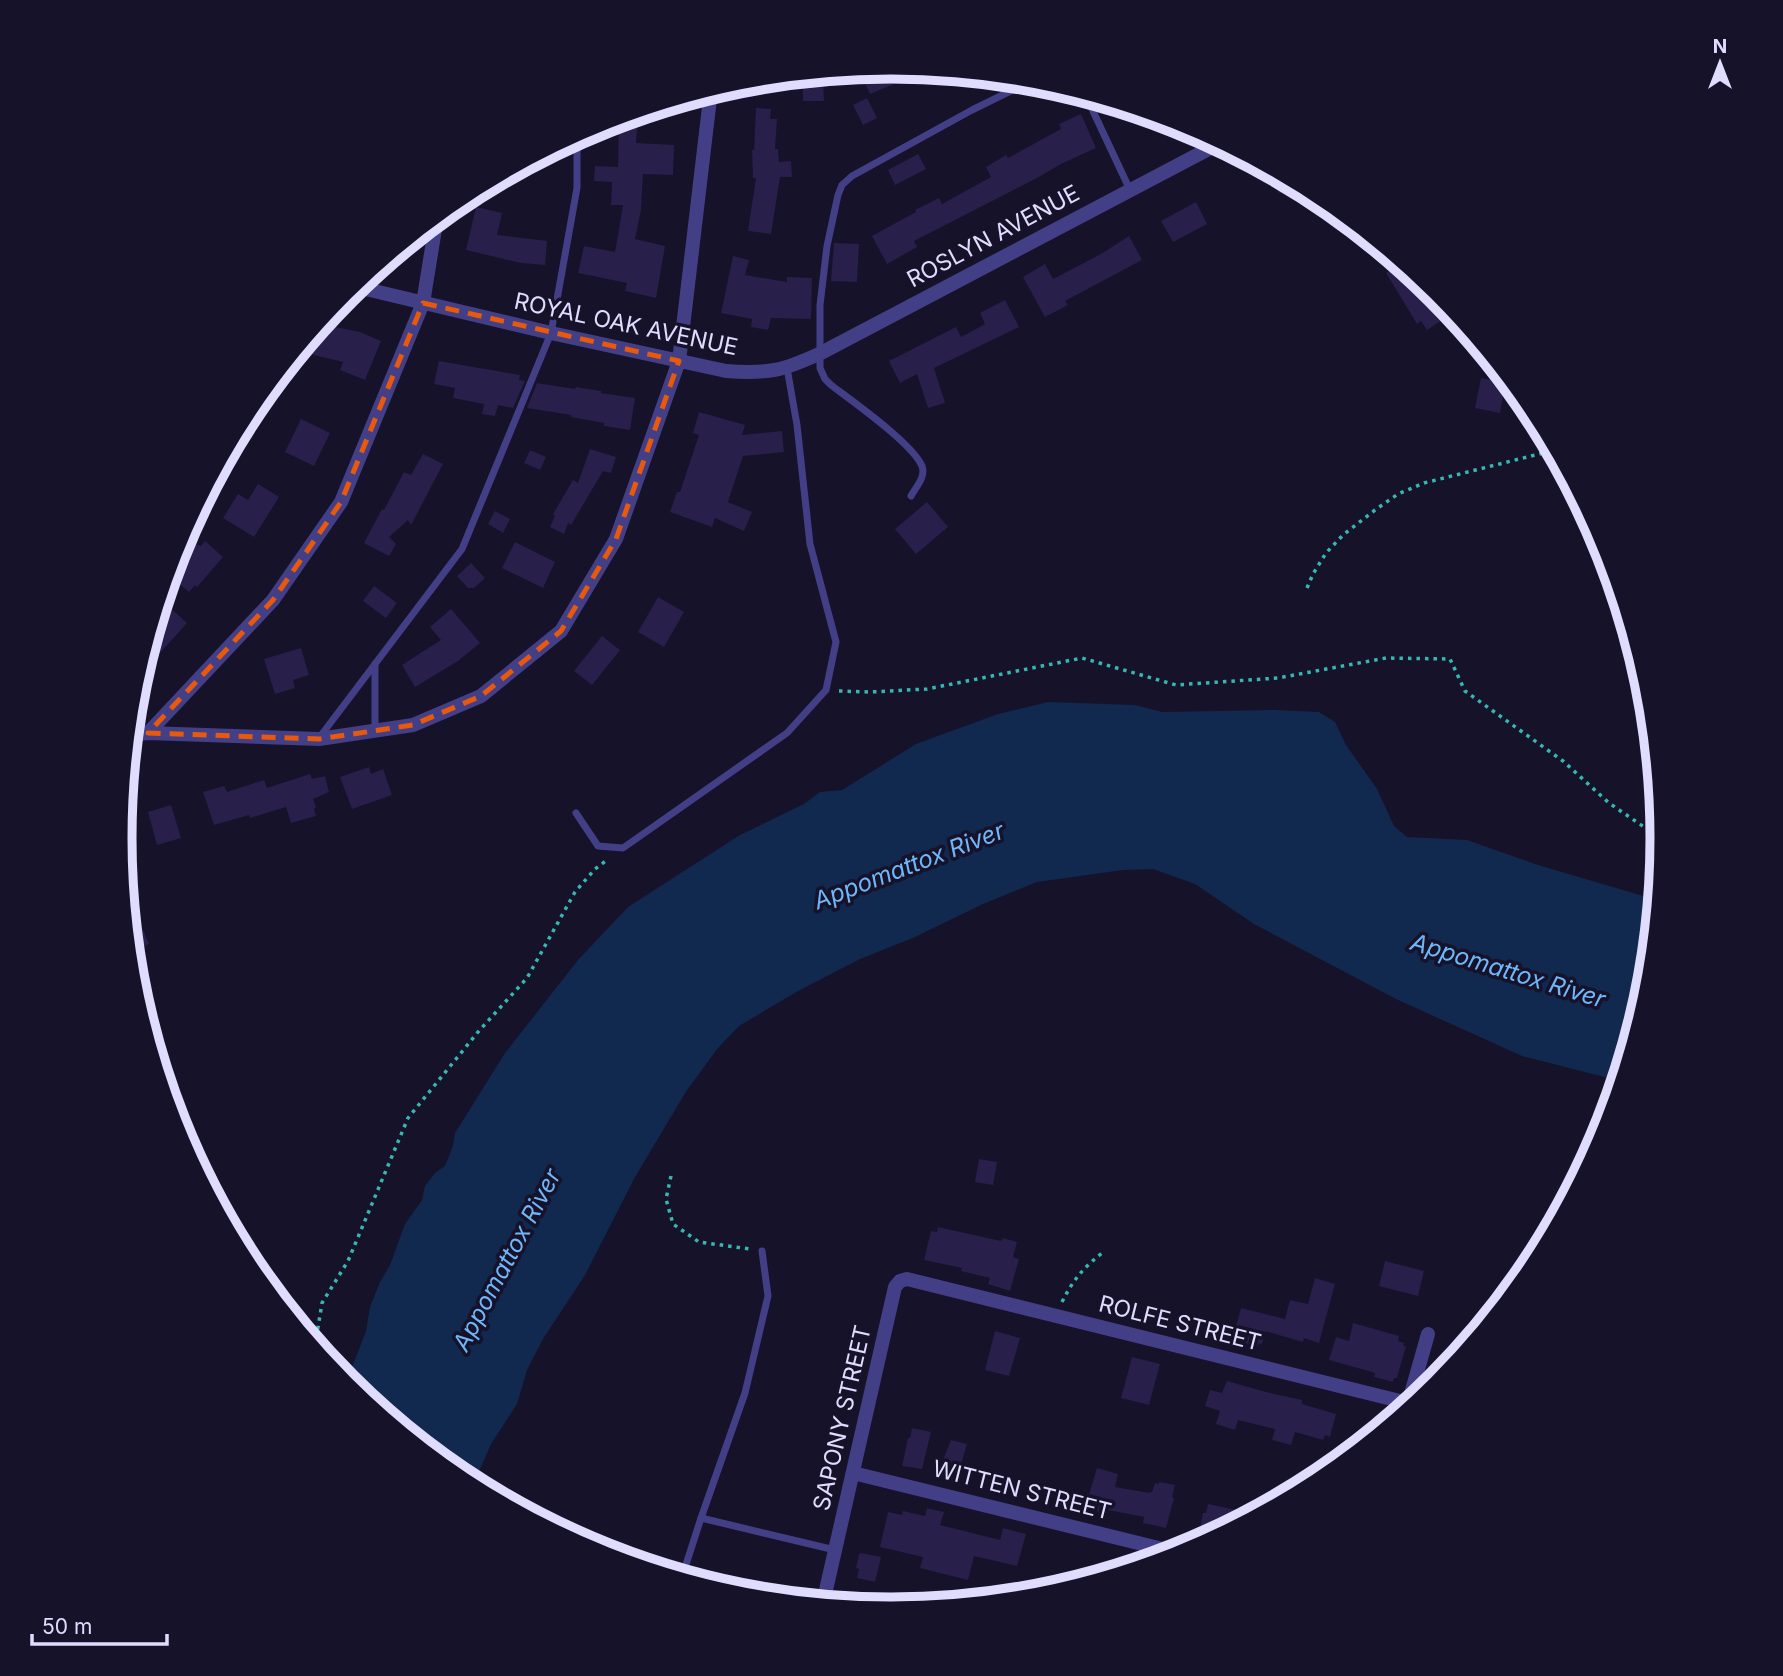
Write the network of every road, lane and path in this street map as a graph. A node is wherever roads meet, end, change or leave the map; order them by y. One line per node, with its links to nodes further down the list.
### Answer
1 (1015, 89): 11 (lane)
2 (712, 101): 12 (street)
3 (1090, 106): 6 (lane)
4 (577, 148): 10 (lane)
5 (1209, 149): 6 (street, ROSLYN AVENUE)
6 (1130, 190): 11 (street, ROSLYN AVENUE)
7 (435, 232): 9 (street)
8 (367, 289): 9 (street, ROYAL OAK AVENUE)
9 (423, 303): 10 (street, ROYAL OAK AVENUE); 20 (street)
10 (551, 333): 12 (street, ROYAL OAK AVENUE); 17 (lane)
11 (821, 353): 13 (street, ROSLYN AVENUE); 15 (lane)
12 (679, 361): 13 (street, ROYAL OAK AVENUE); 19 (street)
13 (787, 368): 18 (lane)
14 (1546, 452): 16 (path)
15 (911, 496)
16 (1307, 588)
17 (375, 664): 19 (lane); 22 (lane)
18 (826, 690): 24 (path); 25 (lane)
19 (375, 731): 22 (street)
20 (148, 733): 21 (street); 22 (street)
21 (140, 734)
22 (318, 739)
23 (576, 813): 25 (lane)
24 (1651, 832)
25 (622, 848): 31 (path)
26 (671, 1176): 27 (path)
27 (762, 1251): 36 (lane)
28 (1102, 1253): 30 (path)
29 (936, 1286): 30 (street, ROLFE STREET); 35 (street, SAPONY STREET)
30 (1054, 1316): 34 (street, ROLFE STREET)
31 (317, 1334)
32 (1428, 1335): 33 (street)
33 (1413, 1389)
34 (1399, 1402)
35 (853, 1473): 37 (street, WITTEN STREET); 38 (street, SAPONY STREET)
36 (701, 1518): 38 (lane); 39 (lane)
37 (1159, 1548)
38 (836, 1550): 40 (street, SAPONY STREET)
39 (685, 1568)
40 (825, 1594)

